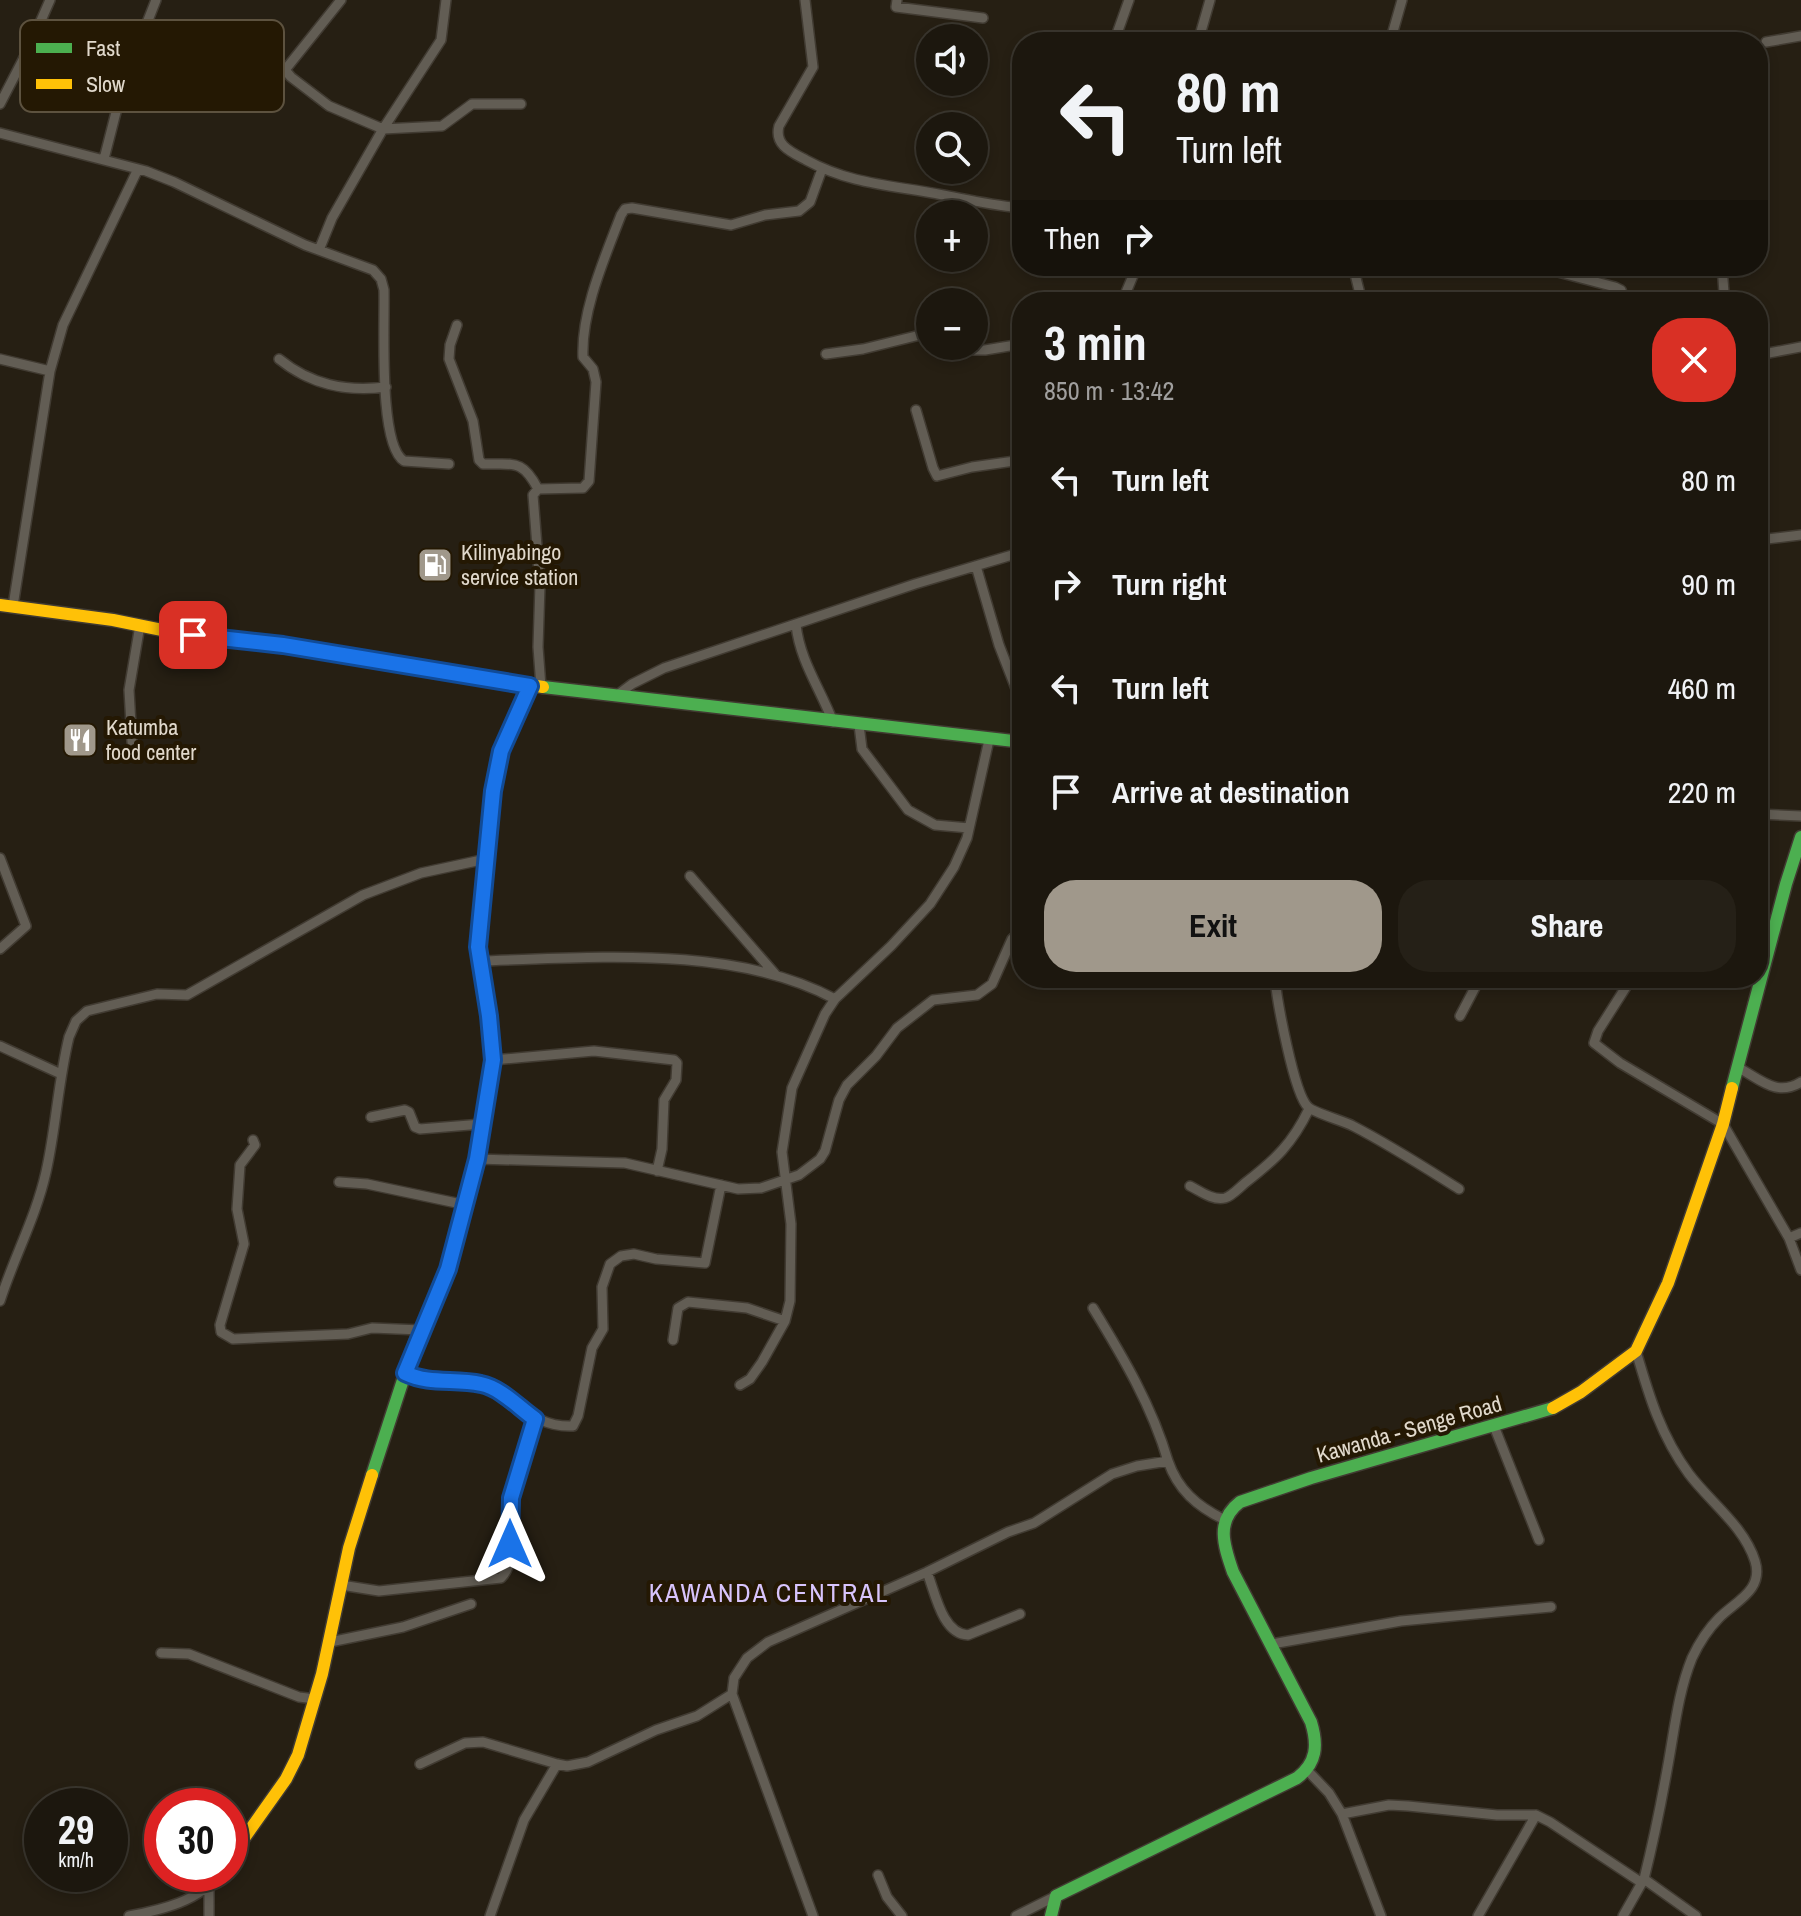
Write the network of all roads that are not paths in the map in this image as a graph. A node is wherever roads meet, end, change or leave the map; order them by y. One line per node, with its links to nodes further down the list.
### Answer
1 (50, 0): 11 (street)
2 (156, 0): 12 (street)
3 (341, 0): 22 (street)
4 (446, 0): 22 (street)
5 (805, 0): 26 (street)
6 (897, 0): 10 (street)
7 (1129, 0): 13 (street)
8 (1210, 0): 14 (street)
9 (1402, 0): 15 (street)
10 (983, 18)
11 (40, 20)
12 (148, 20)
13 (1118, 32)
14 (1201, 32)
15 (1393, 32)
16 (1801, 36): 17 (street)
17 (1768, 42)
18 (20, 62): 19 (street)
19 (0, 104)
20 (521, 104): 22 (street)
21 (116, 112): 24 (street)
22 (383, 129): 28 (street)
23 (0, 133): 24 (street)
24 (104, 159): 25 (street)
25 (138, 169): 28 (street); 40 (street)
26 (822, 169): 27 (street); 45 (street)
27 (1012, 206)
28 (319, 250): 41 (street)
29 (1573, 276): 30 (street)
30 (1621, 292)
31 (457, 325): 45 (street)
32 (916, 336): 37 (street)
33 (1012, 346): 35 (street)
34 (1801, 347): 36 (street)
35 (988, 350)
36 (1768, 353)
37 (826, 354)
38 (0, 359): 40 (street)
39 (279, 359): 41 (street)
40 (50, 371): 50 (street)
41 (386, 387): 44 (street)
42 (916, 410): 43 (street)
43 (1012, 461)
44 (449, 464)
45 (538, 489): 54 (street)
46 (1801, 535): 47 (street)
47 (1768, 539)
48 (1012, 555): 49 (street)
49 (976, 566): 52 (street); 53 (street)
50 (6, 605): 51 (street)
51 (140, 625): 54 (street); 60 (street)
52 (796, 625): 55 (street); 56 (street)
53 (1012, 678)
54 (535, 687): 55 (street); 66 (street)
55 (616, 696): 56 (street)
56 (833, 722): 57 (street)
57 (859, 725): 58 (street); 63 (street)
58 (989, 740): 59 (street); 63 (street)
59 (1012, 741)
60 (132, 742)
61 (1768, 814): 62 (street)
62 (1801, 816)
63 (969, 828): 77 (street)
64 (1801, 837): 70 (street, Kawanda - Senge Road)
65 (0, 858): 69 (street)
66 (486, 859): 71 (street); 82 (street)
67 (690, 876): 72 (street)
68 (1012, 939): 91 (street)
69 (0, 949)
70 (1768, 954)
71 (478, 961): 72 (street); 80 (street)
72 (775, 974): 77 (street)
73 (1276, 988): 84 (street)
74 (1475, 988): 78 (street)
75 (1625, 988): 87 (street)
76 (1759, 988): 81 (street, Kawanda - Senge Road)
77 (835, 999): 91 (street)
78 (1460, 1016)
79 (0, 1046): 82 (street)
80 (493, 1060): 86 (street); 90 (street)
81 (1739, 1068): 83 (street); 87 (street, Kawanda - Senge Road)
82 (61, 1074): 99 (street)
83 (1801, 1082)
84 (1309, 1109): 94 (street); 95 (street)
85 (371, 1117): 86 (street)
86 (482, 1124): 89 (street)
87 (1723, 1124): 98 (street); 106 (street, Kawanda - Senge Road)
88 (253, 1140): 104 (street)
89 (477, 1159): 90 (street); 96 (street)
90 (657, 1171): 93 (street)
91 (785, 1180): 93 (street); 103 (street)
92 (339, 1182): 96 (street)
93 (721, 1185): 109 (street)
94 (1190, 1186)
95 (1459, 1189)
96 (466, 1205): 104 (street)
97 (1801, 1233): 98 (street)
98 (1789, 1238): 100 (street)
99 (6, 1265): 101 (street)
100 (1801, 1270)
101 (0, 1301)
102 (1093, 1308): 111 (street)
103 (785, 1321): 105 (street); 108 (street)
104 (421, 1330): 107 (street)
105 (673, 1340)
106 (1636, 1351): 110 (street, Kawanda - Senge Road); 131 (street)
107 (405, 1373): 109 (street); 115 (street)
108 (740, 1385)
109 (535, 1419): 115 (street)
110 (1494, 1426): 112 (street, Kawanda - Senge Road); 113 (street)
111 (1168, 1461): 112 (street); 114 (street)
112 (1223, 1519): 120 (street)
113 (1539, 1540)
114 (927, 1572): 118 (street); 122 (street)
115 (341, 1585): 119 (street)
116 (471, 1604): 119 (street)
117 (1551, 1607): 120 (street)
118 (1020, 1614)
119 (330, 1642): 123 (street)
120 (1272, 1644): 126 (street)
121 (161, 1653): 123 (street)
122 (732, 1694): 125 (street); 138 (street)
123 (315, 1699): 129 (street)
124 (420, 1764): 125 (street)
125 (557, 1764): 137 (street)
126 (1308, 1771): 127 (street); 134 (street)
127 (1342, 1814): 128 (street); 142 (street)
128 (1536, 1815): 131 (street); 143 (street)
129 (248, 1833)
130 (878, 1875): 139 (street)
131 (1643, 1881): 144 (street); 145 (street)
132 (200, 1892): 135 (street)
133 (209, 1892): 136 (street)
134 (1056, 1896): 140 (street); 141 (street)
135 (129, 1916)
136 (209, 1916)
137 (490, 1916)
138 (813, 1916)
139 (902, 1916)
140 (1016, 1916)
141 (1051, 1916)
142 (1381, 1916)
143 (1478, 1916)
144 (1623, 1916)
145 (1696, 1916)

